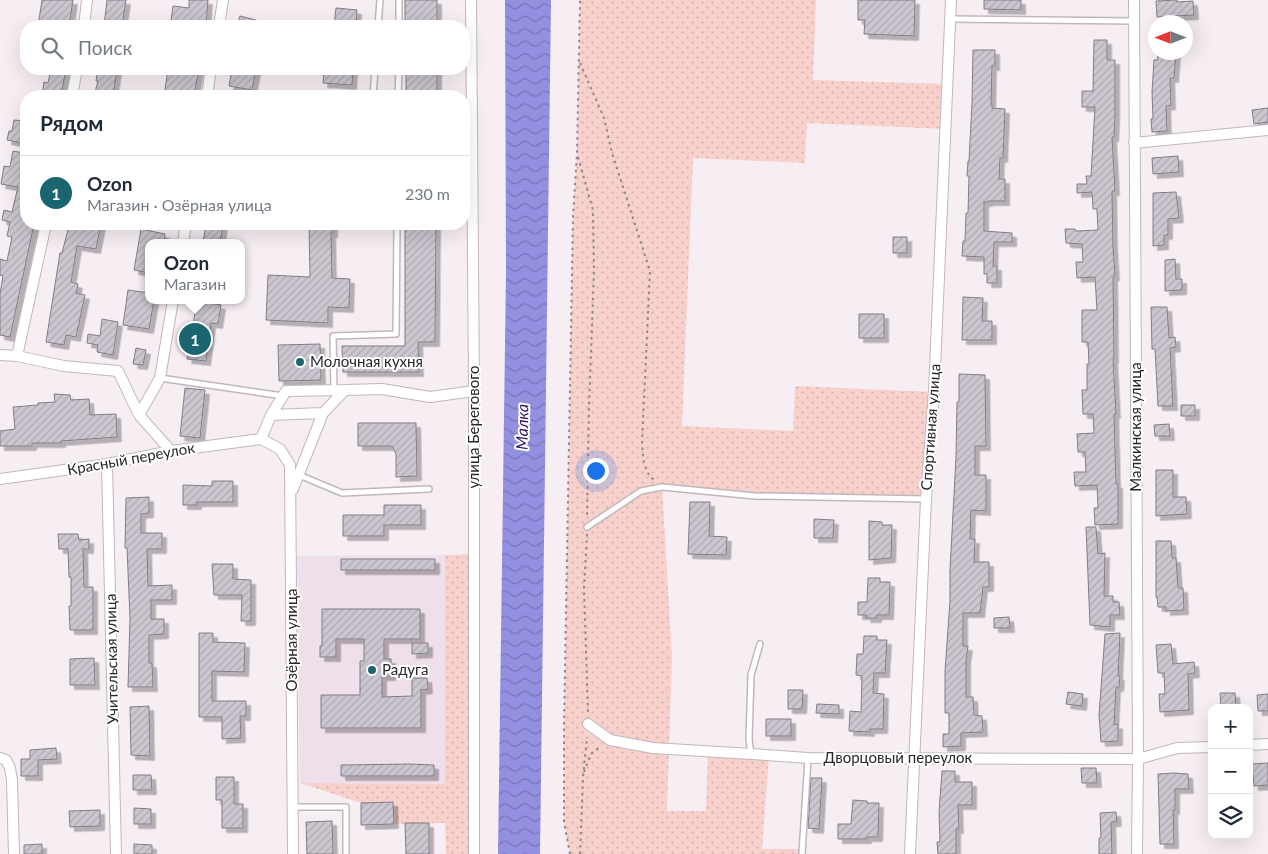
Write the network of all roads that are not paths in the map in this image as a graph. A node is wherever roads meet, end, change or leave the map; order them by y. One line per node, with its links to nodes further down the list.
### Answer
1 (87, 0): 9 (street)
2 (223, 0): 10 (street)
3 (380, 0): 11 (lane)
4 (399, 0): 12 (lane)
5 (471, 0): 14 (street, улица Берегового)
6 (951, 0): 8 (street, Спортивная улица)
7 (1134, 0): 13 (street, Малкинская улица)
8 (950, 18): 13 (lane); 48 (street, Спортивная улица)
9 (85, 20)
10 (219, 20)
11 (378, 20)
12 (399, 20)
13 (1134, 21): 26 (street, Малкинская улица)
14 (470, 49)
15 (77, 75): 20 (street)
16 (211, 75): 21 (street)
17 (375, 75): 22 (lane)
18 (399, 75): 23 (lane)
19 (469, 75): 24 (street, улица Берегового)
20 (73, 90)
21 (208, 90)
22 (373, 90)
23 (398, 90)
24 (469, 90)
25 (1268, 130): 26 (street)
26 (1134, 142): 59 (street, Малкинская улица)
27 (470, 228): 35 (street, улица Берегового)
28 (45, 230): 32 (street)
29 (397, 230): 34 (lane)
30 (172, 304): 33 (street)
31 (0, 355): 32 (street)
32 (17, 356): 38 (street)
33 (160, 378): 36 (lane); 38 (street)
34 (340, 390): 35 (street); 36 (street); 37 (street)
35 (474, 391): 65 (street, улица Берегового)
36 (283, 396): 39 (street)
37 (323, 413): 39 (street); 44 (street)
38 (139, 415): 41 (street)
39 (272, 415): 40 (street)
40 (261, 439): 41 (street, Красный переулок); 43 (street)
41 (171, 451): 42 (street, Красный переулок)
42 (108, 464): 45 (street, Красный переулок); 62 (street, Учительская улица)
43 (290, 465): 44 (lane); 47 (street, Озёрная улица)
44 (298, 475): 46 (lane); 47 (street)
45 (0, 479)
46 (429, 489)
47 (290, 496): 60 (street, Озёрная улица)
48 (926, 499): 49 (lane); 58 (street, Спортивная улица)
49 (587, 527)
50 (760, 644): 55 (lane)
51 (588, 724): 55 (street, Дворцовый переулок)
52 (1268, 744): 53 (street)
53 (1253, 745)
54 (1208, 747): 59 (street, Дворцовый переулок)
55 (752, 754): 57 (street, Дворцовый переулок)
56 (0, 758): 61 (street)
57 (808, 758): 58 (street, Дворцовый переулок); 66 (lane)
58 (915, 758): 59 (street, Дворцовый переулок); 67 (street, Спортивная улица)
59 (1138, 759): 68 (street, Малкинская улица)
60 (292, 807): 63 (street, Озёрная улица); 64 (lane)
61 (14, 854)
62 (116, 854)
63 (292, 854)
64 (346, 854)
65 (474, 854)
66 (802, 854)
67 (910, 854)
68 (1137, 854)

